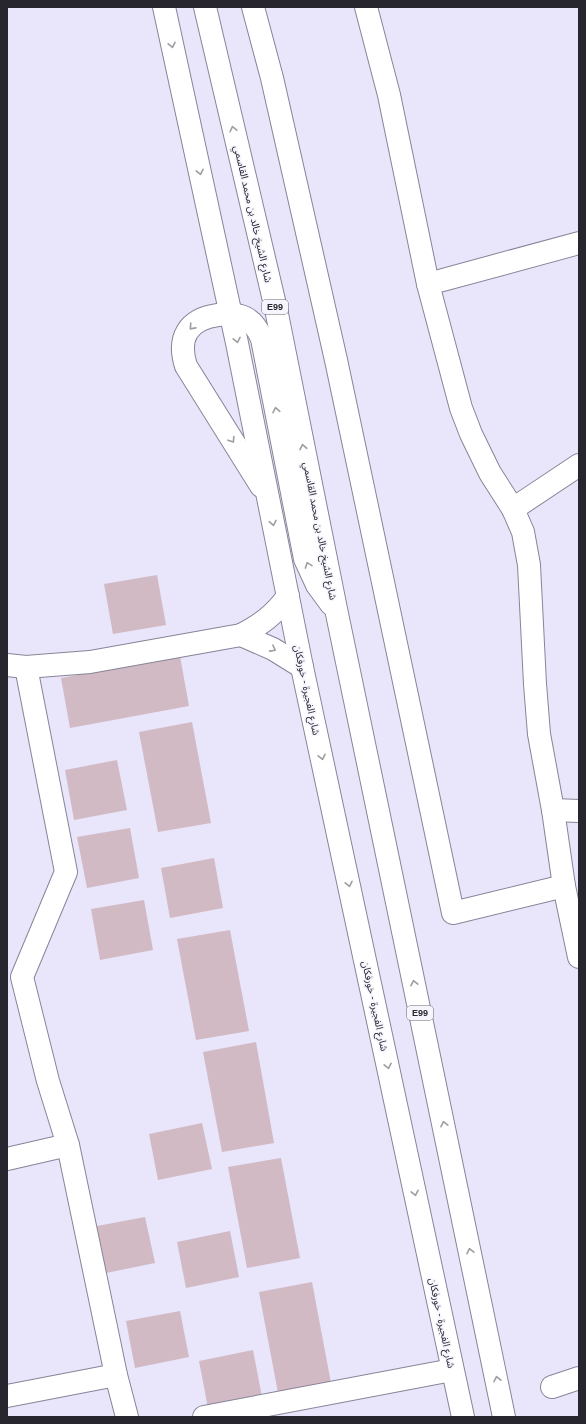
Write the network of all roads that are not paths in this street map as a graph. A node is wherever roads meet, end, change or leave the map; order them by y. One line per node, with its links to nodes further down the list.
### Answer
1 (164, 7): 7 (main road, one-way to 7)
2 (204, 7): 12 (main road, شارع الشيخ خالد بن محمد القاسمي / E99, one-way to 2)
3 (253, 7): 18 (main road)
4 (366, 7): 6 (main road)
5 (579, 243): 6 (main road)
6 (428, 284): 10 (main road)
7 (231, 314): 9 (main road, one-way to 9); 9 (main road, one-way to 9); 12 (main road, one-way to 7)
8 (579, 465): 10 (main road)
9 (268, 498): 11 (main road, one-way to 11)
10 (513, 509): 16 (main road)
11 (288, 596): 13 (main road); 15 (main road, شارع الفجيرة - خورفكان)
12 (336, 609): 30 (main road, E99, one-way to 12)
13 (241, 635): 14 (main road); 15 (main road, one-way to 15)
14 (17, 666): 20 (main road)
15 (302, 667): 22 (main road, شارع الفجيرة - خورفكان, one-way to 22)
16 (553, 810): 17 (main road); 18 (main road)
17 (579, 811)
18 (564, 886): 19 (main road)
19 (579, 957)
20 (68, 1145): 21 (main road); 23 (main road)
21 (7, 1159)
22 (452, 1370): 28 (main road); 29 (main road, شارع الفجيرة - خورفكان)
23 (116, 1375): 26 (main road); 27 (main road)
24 (579, 1378): 25 (main road)
25 (552, 1387)
26 (7, 1396)
27 (127, 1417)
28 (204, 1417)
29 (463, 1417)
30 (504, 1417)

